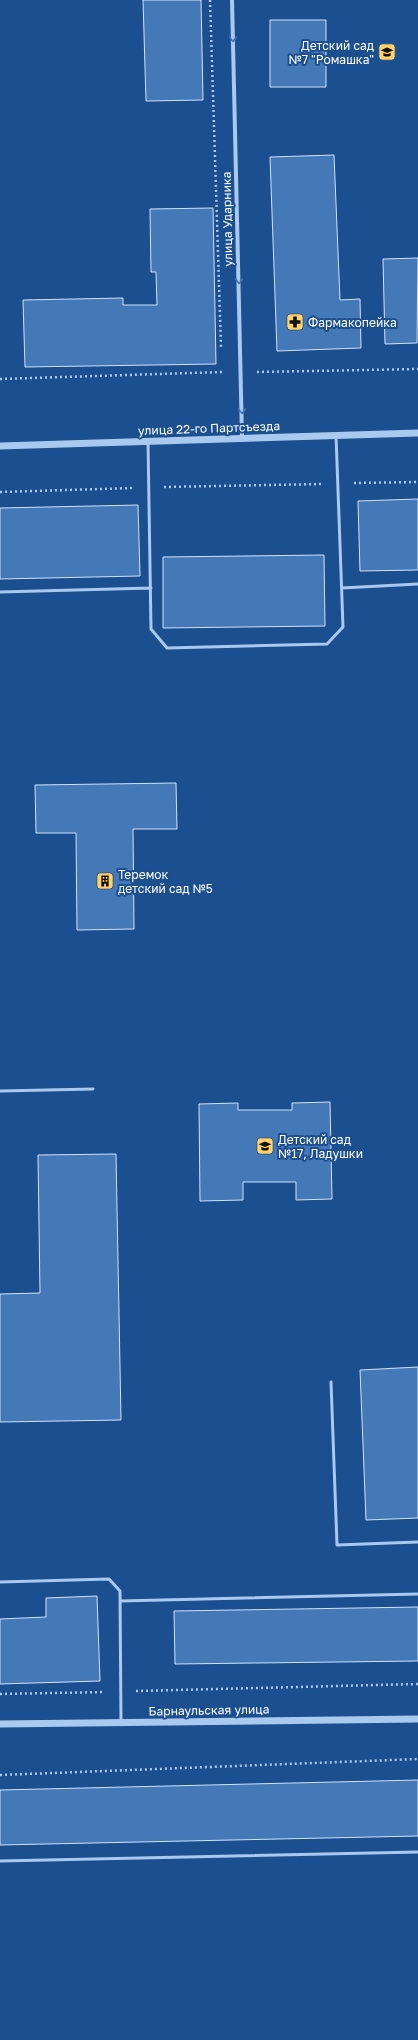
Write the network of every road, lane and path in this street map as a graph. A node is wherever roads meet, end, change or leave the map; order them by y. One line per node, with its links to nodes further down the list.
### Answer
1 (210, 0): 3 (path)
2 (232, 0): 7 (street, улица Ударника, one-way to 7)
3 (221, 348)
4 (222, 364): 6 (path)
5 (418, 368): 7 (path)
6 (222, 372): 7 (path); 8 (path)
7 (241, 372): 11 (street, улица Ударника, one-way to 11)
8 (0, 379)
9 (418, 433): 10 (street, улица 22-го Партсъезда)
10 (336, 435): 11 (street, улица 22-го Партсъезда); 15 (lane)
11 (242, 437): 12 (street, улица 22-го Партсъезда)
12 (148, 441): 13 (street, улица 22-го Партсъезда); 16 (lane)
13 (0, 446)
14 (418, 482): 15 (path)
15 (338, 483): 16 (path); 20 (lane)
16 (149, 488): 17 (path); 19 (lane)
17 (0, 492)
18 (418, 584): 20 (lane)
19 (151, 588): 20 (lane); 21 (lane)
20 (342, 588)
21 (0, 592)
22 (93, 1089): 23 (lane)
23 (0, 1091)
24 (331, 1382): 25 (lane)
25 (418, 1542)
26 (0, 1582): 28 (lane)
27 (418, 1594): 28 (lane)
28 (120, 1601): 30 (lane)
29 (418, 1684): 30 (path)
30 (121, 1691): 31 (path); 33 (lane)
31 (0, 1694)
32 (418, 1719): 33 (street, Барнаульская улица)
33 (121, 1722): 34 (street, Барнаульская улица)
34 (0, 1724)
35 (418, 1759): 36 (path)
36 (0, 1775)
37 (418, 1852): 38 (lane)
38 (0, 1862)

